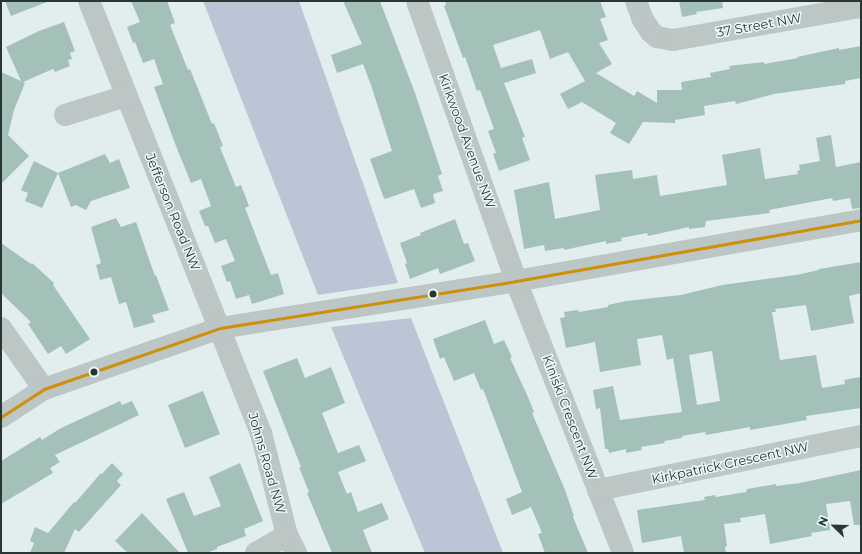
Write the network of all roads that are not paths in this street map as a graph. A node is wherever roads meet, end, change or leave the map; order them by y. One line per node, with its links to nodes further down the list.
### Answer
1 (89, 1): 5 (street, Jefferson Road NW)
2 (417, 1): 8 (street, Kirkwood Avenue NW)
3 (636, 1): 4 (street, 37 Street NW)
4 (861, 7)
5 (126, 96): 6 (street); 10 (street, Jefferson Road NW)
6 (65, 115)
7 (861, 220): 8 (street)
8 (516, 281): 10 (street); 14 (street, Kiniski Crescent NW)
9 (1, 328): 11 (street)
10 (220, 328): 11 (street); 15 (street, Johns Road NW)
11 (44, 389): 12 (street)
12 (1, 417)
13 (861, 436): 14 (street, Kirkpatrick Crescent NW)
14 (598, 490): 17 (street, Kiniski Crescent NW)
15 (291, 544): 16 (street)
16 (256, 553)
17 (623, 553)

